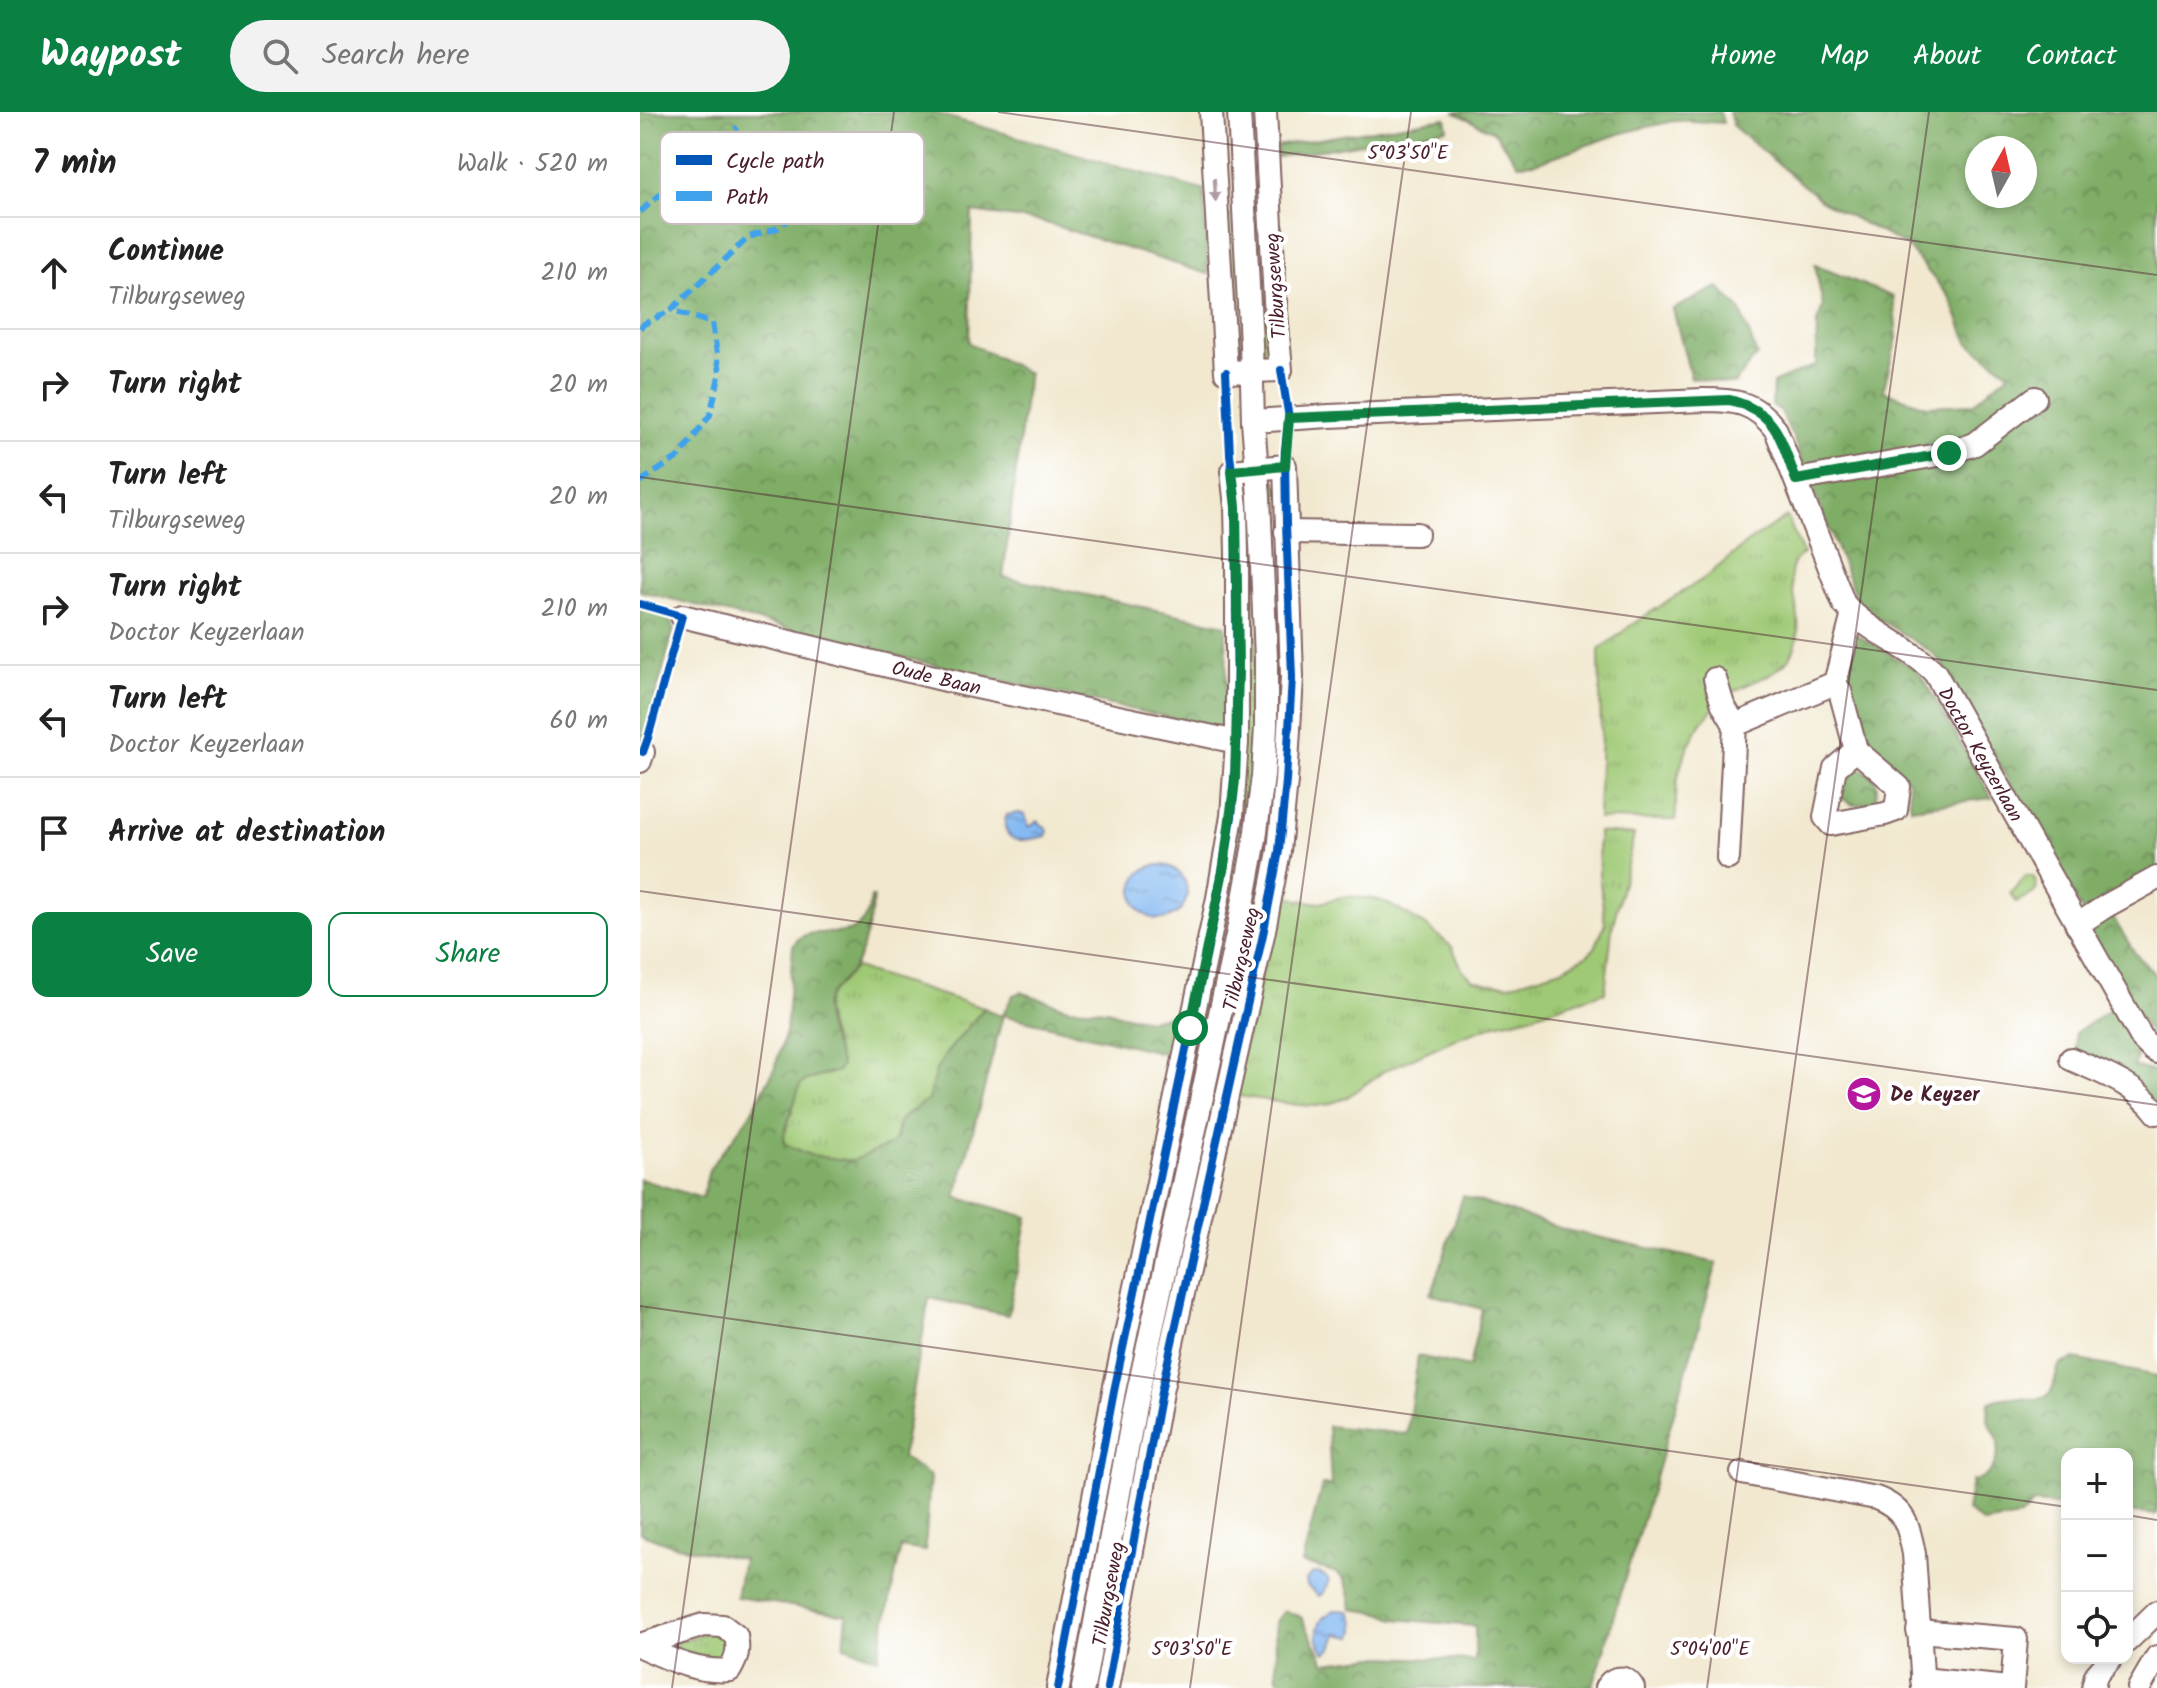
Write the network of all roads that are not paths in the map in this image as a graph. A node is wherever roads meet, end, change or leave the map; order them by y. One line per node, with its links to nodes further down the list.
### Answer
1 (1211, 112): 4 (street, one-way to 4)
2 (1239, 112): 4 (street, Tilburgseweg)
3 (1265, 112): 4 (street, Tilburgseweg)
4 (1252, 371): 6 (street, Tilburgseweg)
5 (2035, 398): 8 (street)
6 (1253, 421): 7 (street, Tilburgseweg); 8 (street, Doctor Keyzerlaan)
7 (1257, 468): 9 (street, Tilburgseweg); 16 (street, Tilburgseweg); 32 (street, Tilburgseweg)
8 (1796, 480): 11 (street, Doctor Keyzerlaan)
9 (1286, 532): 10 (street); 33 (street, Tilburgseweg)
10 (1417, 534)
11 (1853, 614): 14 (street); 20 (street, Doctor Keyzerlaan)
12 (682, 616): 16 (street, Oude Baan)
13 (1715, 679): 15 (street)
14 (1835, 683): 15 (street); 17 (street)
15 (1735, 725): 18 (street)
16 (1237, 742): 31 (street, Tilburgseweg)
17 (1856, 750)
18 (1728, 858)
19 (2157, 878): 20 (street)
20 (2077, 925): 21 (street, Doctor Keyzerlaan)
21 (2157, 1052)
22 (2071, 1059): 23 (street)
23 (2157, 1113)
24 (1742, 1473): 26 (street)
25 (2157, 1612): 27 (street)
26 (1918, 1631): 30 (street); 36 (street)
27 (2133, 1635)
28 (2157, 1657): 38 (street)
29 (2106, 1664): 37 (street)
30 (1922, 1683): 36 (street)
31 (1058, 1688)
32 (1083, 1688)
33 (1107, 1688)
34 (1606, 1688): 35 (street)
35 (1633, 1688)
36 (2010, 1688)
37 (2093, 1688)
38 (2139, 1688)

